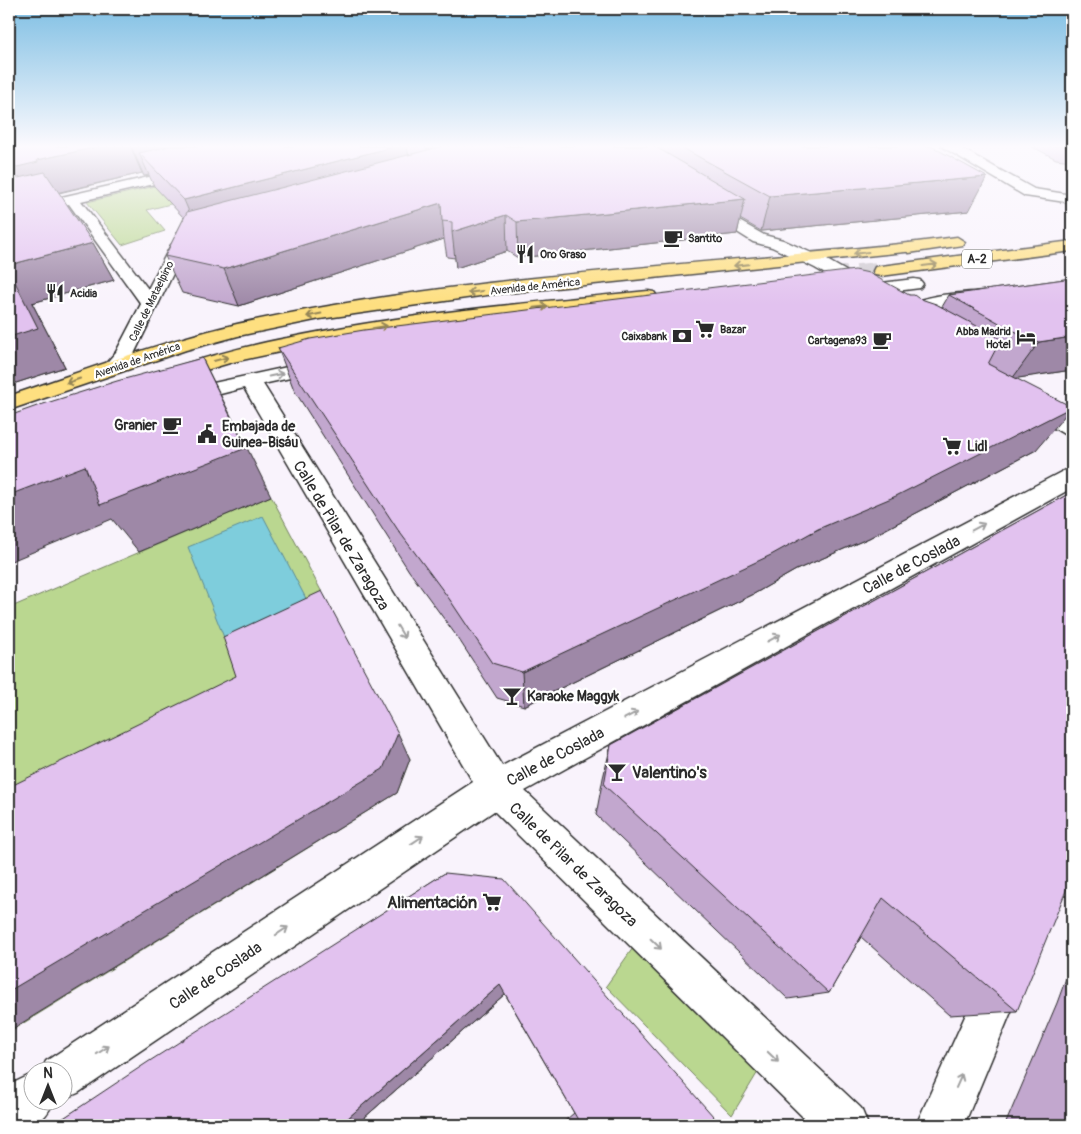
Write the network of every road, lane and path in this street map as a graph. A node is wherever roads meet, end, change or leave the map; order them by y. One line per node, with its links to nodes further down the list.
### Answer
1 (68, 199): 4 (street)
2 (73, 199): 18 (street)
3 (694, 199): 5 (street)
4 (9, 212)
5 (759, 239): 9 (street); 10 (street)
6 (206, 240): 18 (street, Calle de Mataelpino)
7 (968, 241): 9 (main road, Avenida de América / A-2, one-way to 9)
8 (1072, 246): 11 (main road, A-2, one-way to 8)
9 (810, 259): 10 (main road, Avenida de América); 14 (street)
10 (789, 261): 15 (street); 21 (main road, Avenida de América, one-way to 21)
11 (881, 270)
12 (934, 281): 13 (main road)
13 (914, 284): 14 (street)
14 (867, 290): 15 (street); 16 (street)
15 (839, 293): 19 (street)
16 (1003, 293)
17 (666, 294): 22 (main road, one-way to 17)
18 (150, 304): 21 (street, Calle de Mataelpino)
19 (859, 307)
20 (344, 362): 23 (street, one-way to 20)
21 (112, 368): 26 (main road, Avenida de América, one-way to 26)
22 (152, 380)
23 (250, 380): 25 (street); 29 (street, Calle de Pilar de Zaragoza, one-way to 29)
24 (1014, 394): 27 (street)
25 (160, 402)
26 (9, 403)
27 (1072, 430)
28 (1072, 477): 29 (street, Calle de Coslada, one-way to 28)
29 (496, 788): 31 (street, Calle de Coslada, one-way to 29); 34 (street, Calle de Pilar de Zaragoza, one-way to 34)
30 (1020, 941): 35 (street, one-way to 30)
31 (72, 1070)
32 (22, 1104): 33 (street)
33 (9, 1113)
34 (844, 1125)
35 (940, 1125)

